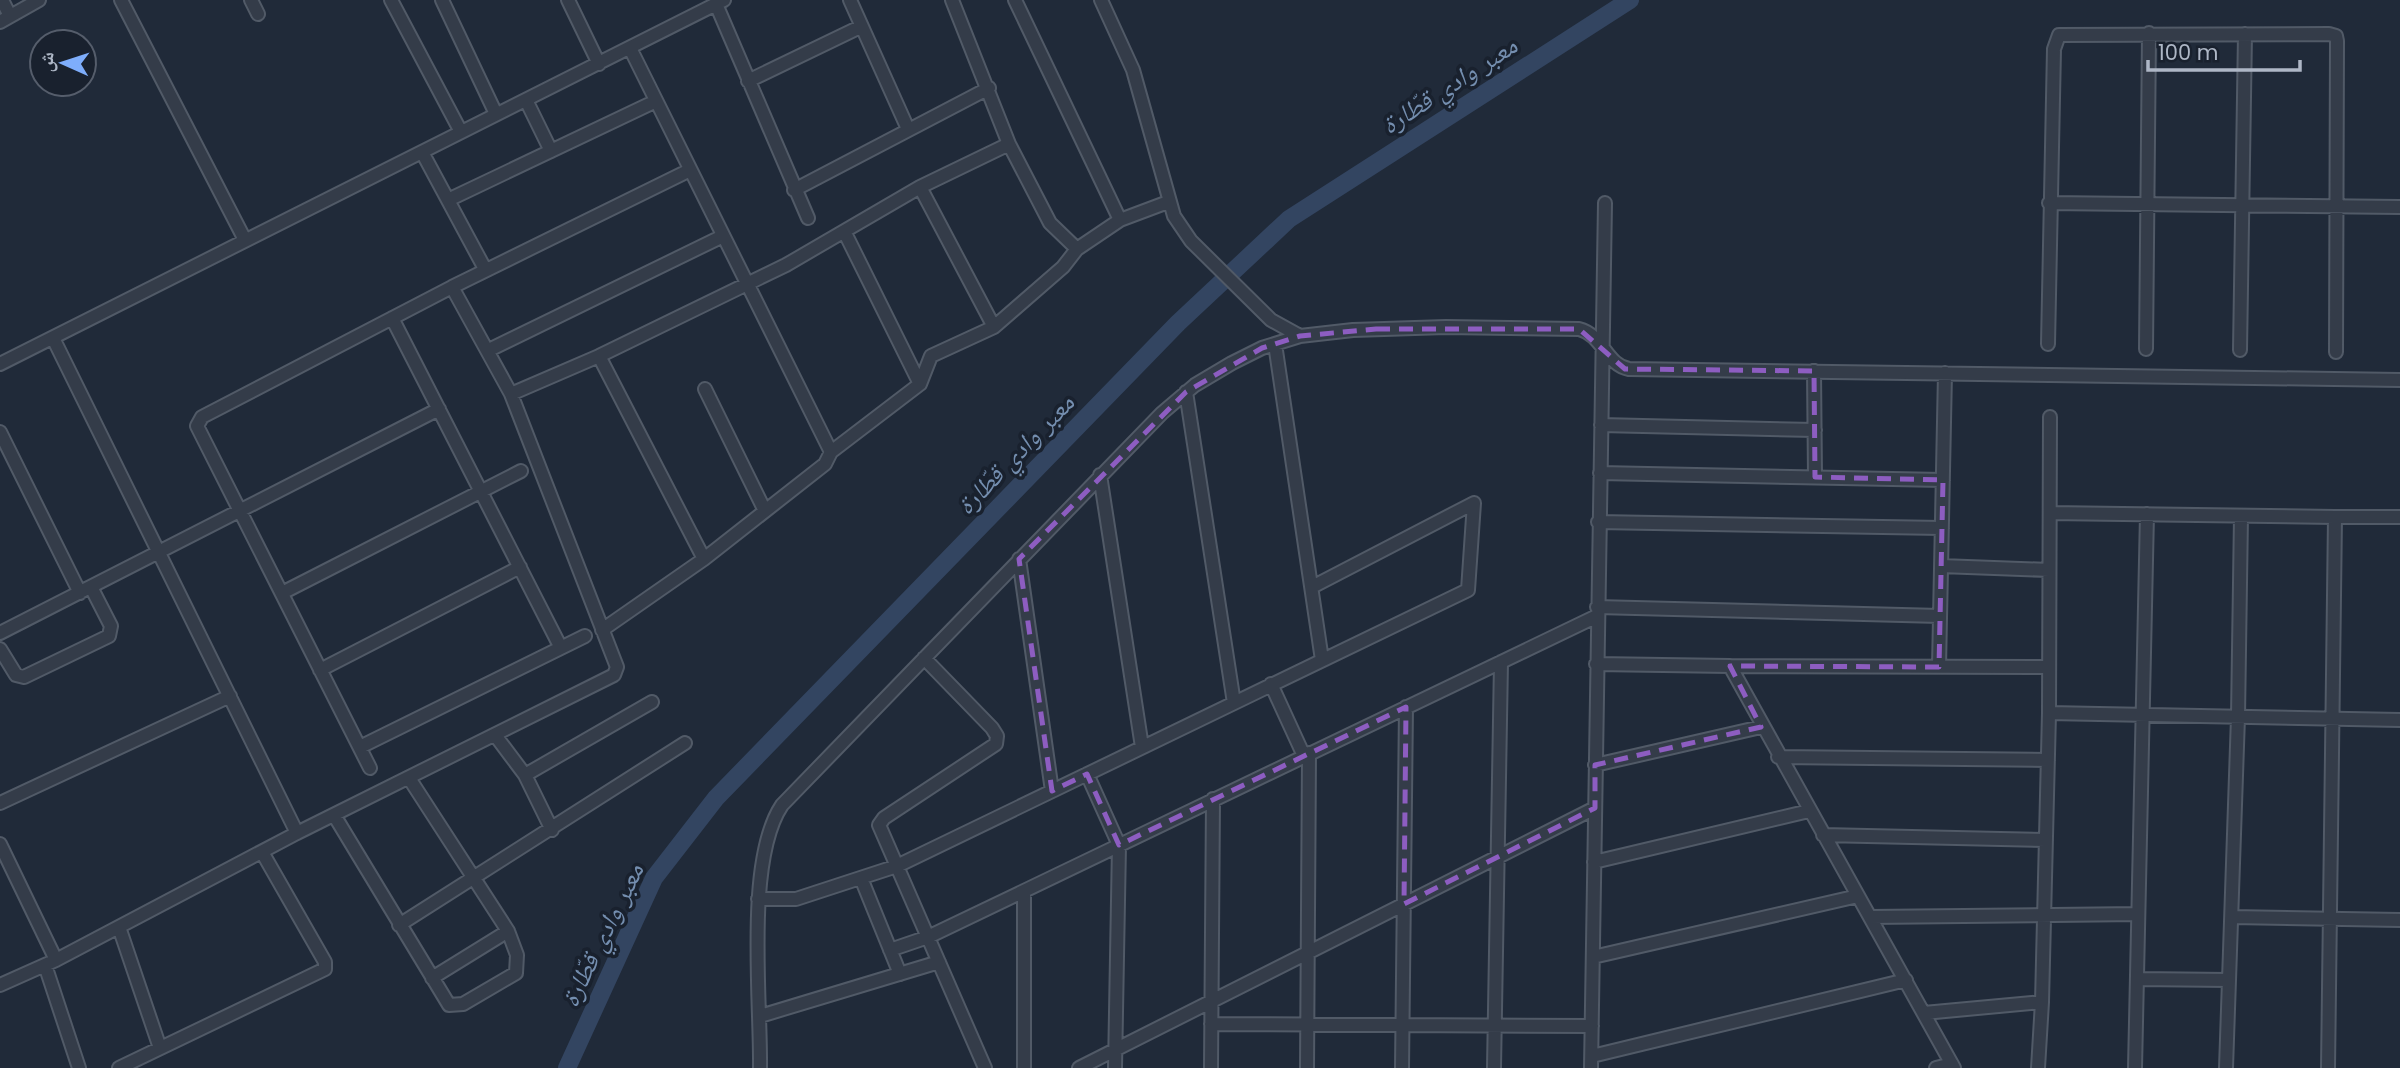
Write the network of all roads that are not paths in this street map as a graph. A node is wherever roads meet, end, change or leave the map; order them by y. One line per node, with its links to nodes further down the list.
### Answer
1 (2, 0): 14 (street)
2 (38, 0): 14 (street)
3 (121, 0): 45 (street)
4 (251, 0): 13 (street)
5 (391, 0): 26 (street)
6 (442, 0): 24 (street)
7 (568, 0): 19 (street)
8 (850, 0): 15 (street)
9 (952, 0): 21 (street)
10 (1015, 0): 42 (street)
11 (1101, 0): 34 (street)
12 (720, 2): 18 (street); 20 (street)
13 (258, 14)
14 (5, 19)
15 (860, 27): 20 (street); 25 (street)
16 (2149, 33): 17 (street); 36 (street); 37 (street)
17 (2245, 34): 38 (street); 39 (street)
18 (630, 48): 19 (street); 23 (street)
19 (599, 64): 22 (street)
20 (748, 81): 32 (street)
21 (989, 88): 25 (street); 27 (street)
22 (526, 100): 24 (street); 28 (street)
23 (656, 101): 28 (street); 30 (street)
24 (496, 114): 26 (street)
25 (908, 129): 32 (street)
26 (461, 132): 29 (street)
27 (1009, 144): 31 (street); 46 (street)
28 (551, 151): 33 (street)
29 (422, 152): 33 (street); 45 (street)
30 (690, 170): 44 (street); 47 (street)
31 (920, 187): 43 (street); 52 (street)
32 (794, 190): 41 (street)
33 (447, 200): 47 (street)
34 (1168, 202): 42 (street); 51 (street)
35 (1605, 203): 57 (street)
36 (2049, 203): 37 (street); 55 (street)
37 (2148, 204): 38 (street); 58 (street)
38 (2241, 205): 39 (street); 60 (street)
39 (2334, 206): 40 (street); 61 (street)
40 (2400, 207)
41 (808, 218)
42 (1120, 220): 46 (street)
43 (845, 233): 48 (street); 67 (street)
44 (723, 236): 48 (street); 59 (street)
45 (245, 240): 54 (street)
46 (1077, 249): 52 (street)
47 (485, 270): 49 (street)
48 (746, 285): 62 (street); 76 (street)
49 (452, 287): 50 (street); 59 (street)
50 (392, 318): 71 (street); 84 (street)
51 (1271, 320): 53 (street); 56 (street)
52 (994, 327): 67 (street)
53 (1300, 337): 56 (street); 57 (street)
54 (53, 338): 63 (street); 92 (street)
55 (2048, 344)
56 (1269, 346): 69 (street); 98 (street)
57 (1603, 347): 64 (street); 73 (street)
58 (2147, 349)
59 (489, 350): 70 (street)
60 (2240, 350)
61 (2336, 352)
62 (599, 356): 70 (street); 93 (street)
63 (0, 365)
64 (1814, 371): 65 (street); 74 (street)
65 (1945, 373): 66 (street); 81 (street)
66 (2400, 380)
67 (920, 384): 76 (street)
68 (705, 390): 83 (street)
69 (1186, 392): 79 (street); 119 (street)
70 (511, 394): 103 (street)
71 (439, 409): 82 (street); 84 (street)
72 (2050, 417): 85 (street)
73 (1601, 425): 74 (street); 78 (street)
74 (1815, 430): 80 (street)
75 (0, 432): 99 (street)
76 (831, 452): 83 (street)
77 (521, 471): 82 (street)
78 (1600, 473): 80 (street); 90 (street)
79 (1100, 475): 94 (street); 130 (street)
80 (1815, 477): 81 (street)
81 (1943, 480): 91 (street)
82 (480, 489): 96 (street); 100 (street)
83 (765, 511): 93 (street)
84 (241, 513): 92 (street); 100 (street)
85 (2050, 513): 86 (street); 97 (street)
86 (2147, 514): 87 (street); 122 (street)
87 (2241, 516): 88 (street); 123 (street)
88 (2335, 517): 89 (street); 124 (street)
89 (2400, 517)
90 (1598, 522): 91 (street); 101 (street)
91 (1942, 528): 95 (street)
92 (158, 552): 99 (street); 117 (street)
93 (704, 559): 103 (street)
94 (1019, 559): 108 (street); 139 (street)
95 (1941, 566): 97 (street); 102 (street)
96 (520, 567): 106 (street); 115 (street)
97 (2049, 570): 114 (street)
98 (1311, 587): 109 (street); 109 (street)
99 (85, 590): 104 (street); 107 (street)
100 (282, 593): 115 (street)
101 (1597, 612): 102 (street); 110 (street); 111 (street)
102 (1940, 617): 113 (street)
103 (602, 630): 127 (street)
104 (1, 631)
105 (585, 636): 106 (street)
106 (561, 648): 129 (street)
107 (0, 649)
108 (924, 658): 154 (street); 159 (street)
109 (1322, 660): 116 (street)
110 (1501, 662): 120 (street); 152 (street)
111 (1597, 664): 112 (street); 134 (street)
112 (1730, 666): 113 (street); 126 (street)
113 (1939, 667): 114 (street)
114 (2049, 667): 121 (street)
115 (320, 670): 129 (street)
116 (1271, 684): 119 (street); 131 (street)
117 (230, 696): 141 (street); 146 (street)
118 (652, 702): 137 (street)
119 (1234, 703): 130 (street)
120 (1406, 707): 131 (street); 160 (street)
121 (2049, 713): 122 (street); 133 (street)
122 (2142, 715): 123 (street); 162 (street)
123 (2238, 717): 124 (street); 164 (street)
124 (2331, 718): 125 (street); 165 (street)
125 (2400, 720)
126 (1761, 726): 132 (street); 134 (street)
127 (495, 735): 137 (street); 138 (street)
128 (685, 743): 145 (street)
129 (360, 747): 135 (street)
130 (1142, 747): 136 (street)
131 (1306, 755): 140 (street); 172 (street)
132 (1778, 757): 133 (street); 143 (street)
133 (2048, 760): 148 (street)
134 (1595, 765): 142 (street)
135 (370, 768)
136 (1087, 774): 139 (street); 150 (street)
137 (525, 775): 145 (street)
138 (409, 778): 144 (street); 155 (street)
139 (1052, 791): 154 (street)
140 (1213, 800): 150 (street); 182 (street)
141 (0, 803)
142 (1595, 808): 152 (street); 153 (street)
143 (1809, 811): 147 (street); 153 (street)
144 (334, 815): 146 (street); 167 (street)
145 (552, 830): 155 (street)
146 (297, 833): 151 (street)
147 (1823, 835): 148 (street); 158 (street)
148 (2046, 840): 161 (street)
149 (0, 845): 175 (street)
150 (1119, 845): 157 (street); 192 (street)
151 (262, 852): 168 (street); 191 (street)
152 (1498, 857): 160 (street); 189 (street)
153 (1594, 862): 173 (street)
154 (897, 866): 156 (street); 170 (street)
155 (473, 878): 167 (street); 169 (street)
156 (862, 878): 159 (street); 171 (street)
157 (1024, 891): 170 (street); 199 (street)
158 (1858, 896): 163 (street); 173 (street)
159 (758, 900): 185 (street)
160 (1404, 904): 172 (street); 188 (street)
161 (2044, 913): 162 (street); 163 (street); 183 (street)
162 (2138, 914): 178 (street)
163 (1870, 917): 180 (street)
164 (2232, 917): 165 (street); 179 (street)
165 (2330, 919): 166 (street); 210 (street)
166 (2400, 920)
167 (399, 925): 177 (street)
168 (120, 927): 175 (street); 191 (street)
169 (508, 931): 177 (street); 177 (street)
170 (928, 937): 171 (street); 174 (street)
171 (890, 950): 176 (street)
172 (1308, 953): 182 (street); 187 (street)
173 (1593, 957): 190 (street)
174 (939, 962): 176 (street); 198 (street)
175 (50, 963): 181 (street); 195 (street)
176 (900, 974): 185 (street)
177 (432, 978)
178 (2137, 979): 179 (street); 208 (street)
179 (2229, 979): 209 (street)
180 (1906, 980): 184 (street); 193 (street)
181 (0, 985)
182 (1212, 1001): 186 (street); 192 (street)
183 (2042, 1002): 184 (street); 207 (street)
184 (1924, 1013): 194 (street)
185 (760, 1016): 197 (street)
186 (1212, 1024): 187 (street); 202 (street)
187 (1307, 1025): 188 (street); 203 (street)
188 (1402, 1025): 189 (street); 204 (street)
189 (1495, 1026): 190 (street); 205 (street)
190 (1592, 1026): 193 (street)
191 (160, 1048): 196 (street)
192 (1116, 1049): 200 (street); 201 (street)
193 (1592, 1062)
194 (1953, 1066): 206 (street)
195 (79, 1068)
196 (118, 1068)
197 (760, 1068)
198 (985, 1068)
199 (1024, 1068)
200 (1079, 1068)
201 (1115, 1068)
202 (1211, 1068)
203 (1307, 1068)
204 (1402, 1068)
205 (1494, 1068)
206 (1936, 1068)
207 (2038, 1068)
208 (2135, 1068)
209 (2226, 1068)
210 (2328, 1068)

